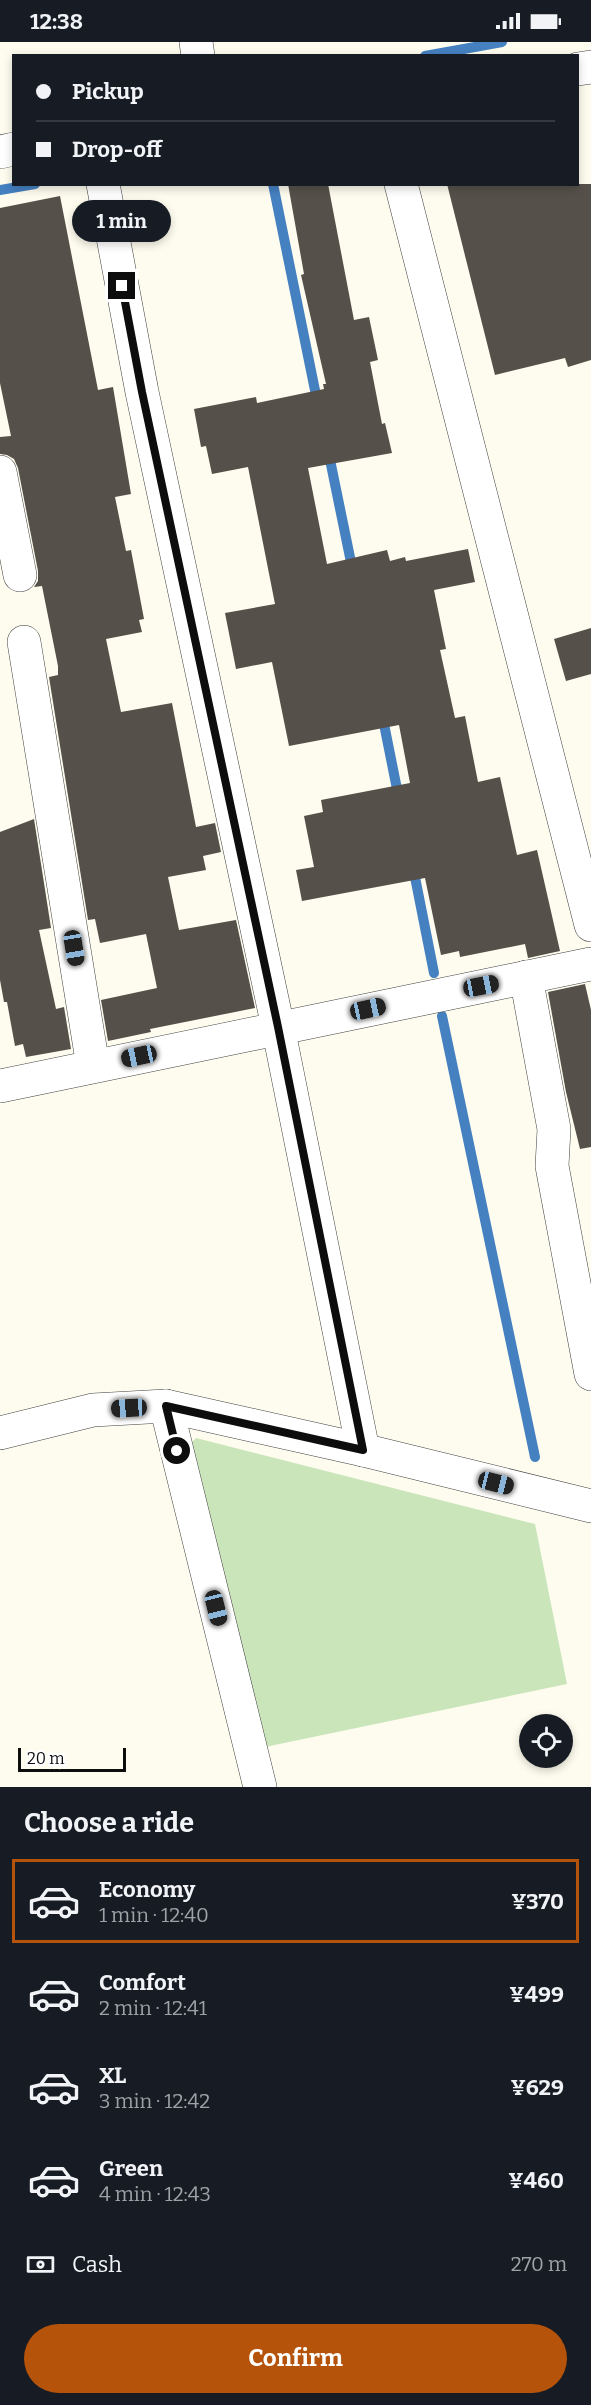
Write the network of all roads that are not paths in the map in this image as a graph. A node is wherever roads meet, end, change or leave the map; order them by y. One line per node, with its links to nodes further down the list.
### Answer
1 (103, 186): 9 (street)
2 (402, 186): 6 (street)
3 (0, 472): 4 (street)
4 (20, 575)
5 (24, 642): 10 (street)
6 (591, 925)
7 (591, 964): 8 (street)
8 (526, 977): 9 (street); 12 (street)
9 (278, 1027): 10 (street); 15 (street)
10 (93, 1066): 11 (street)
11 (0, 1086)
12 (591, 1374)
13 (166, 1406): 14 (street); 15 (street); 17 (street)
14 (0, 1433)
15 (363, 1450): 16 (street)
16 (589, 1501)
17 (260, 1787)

